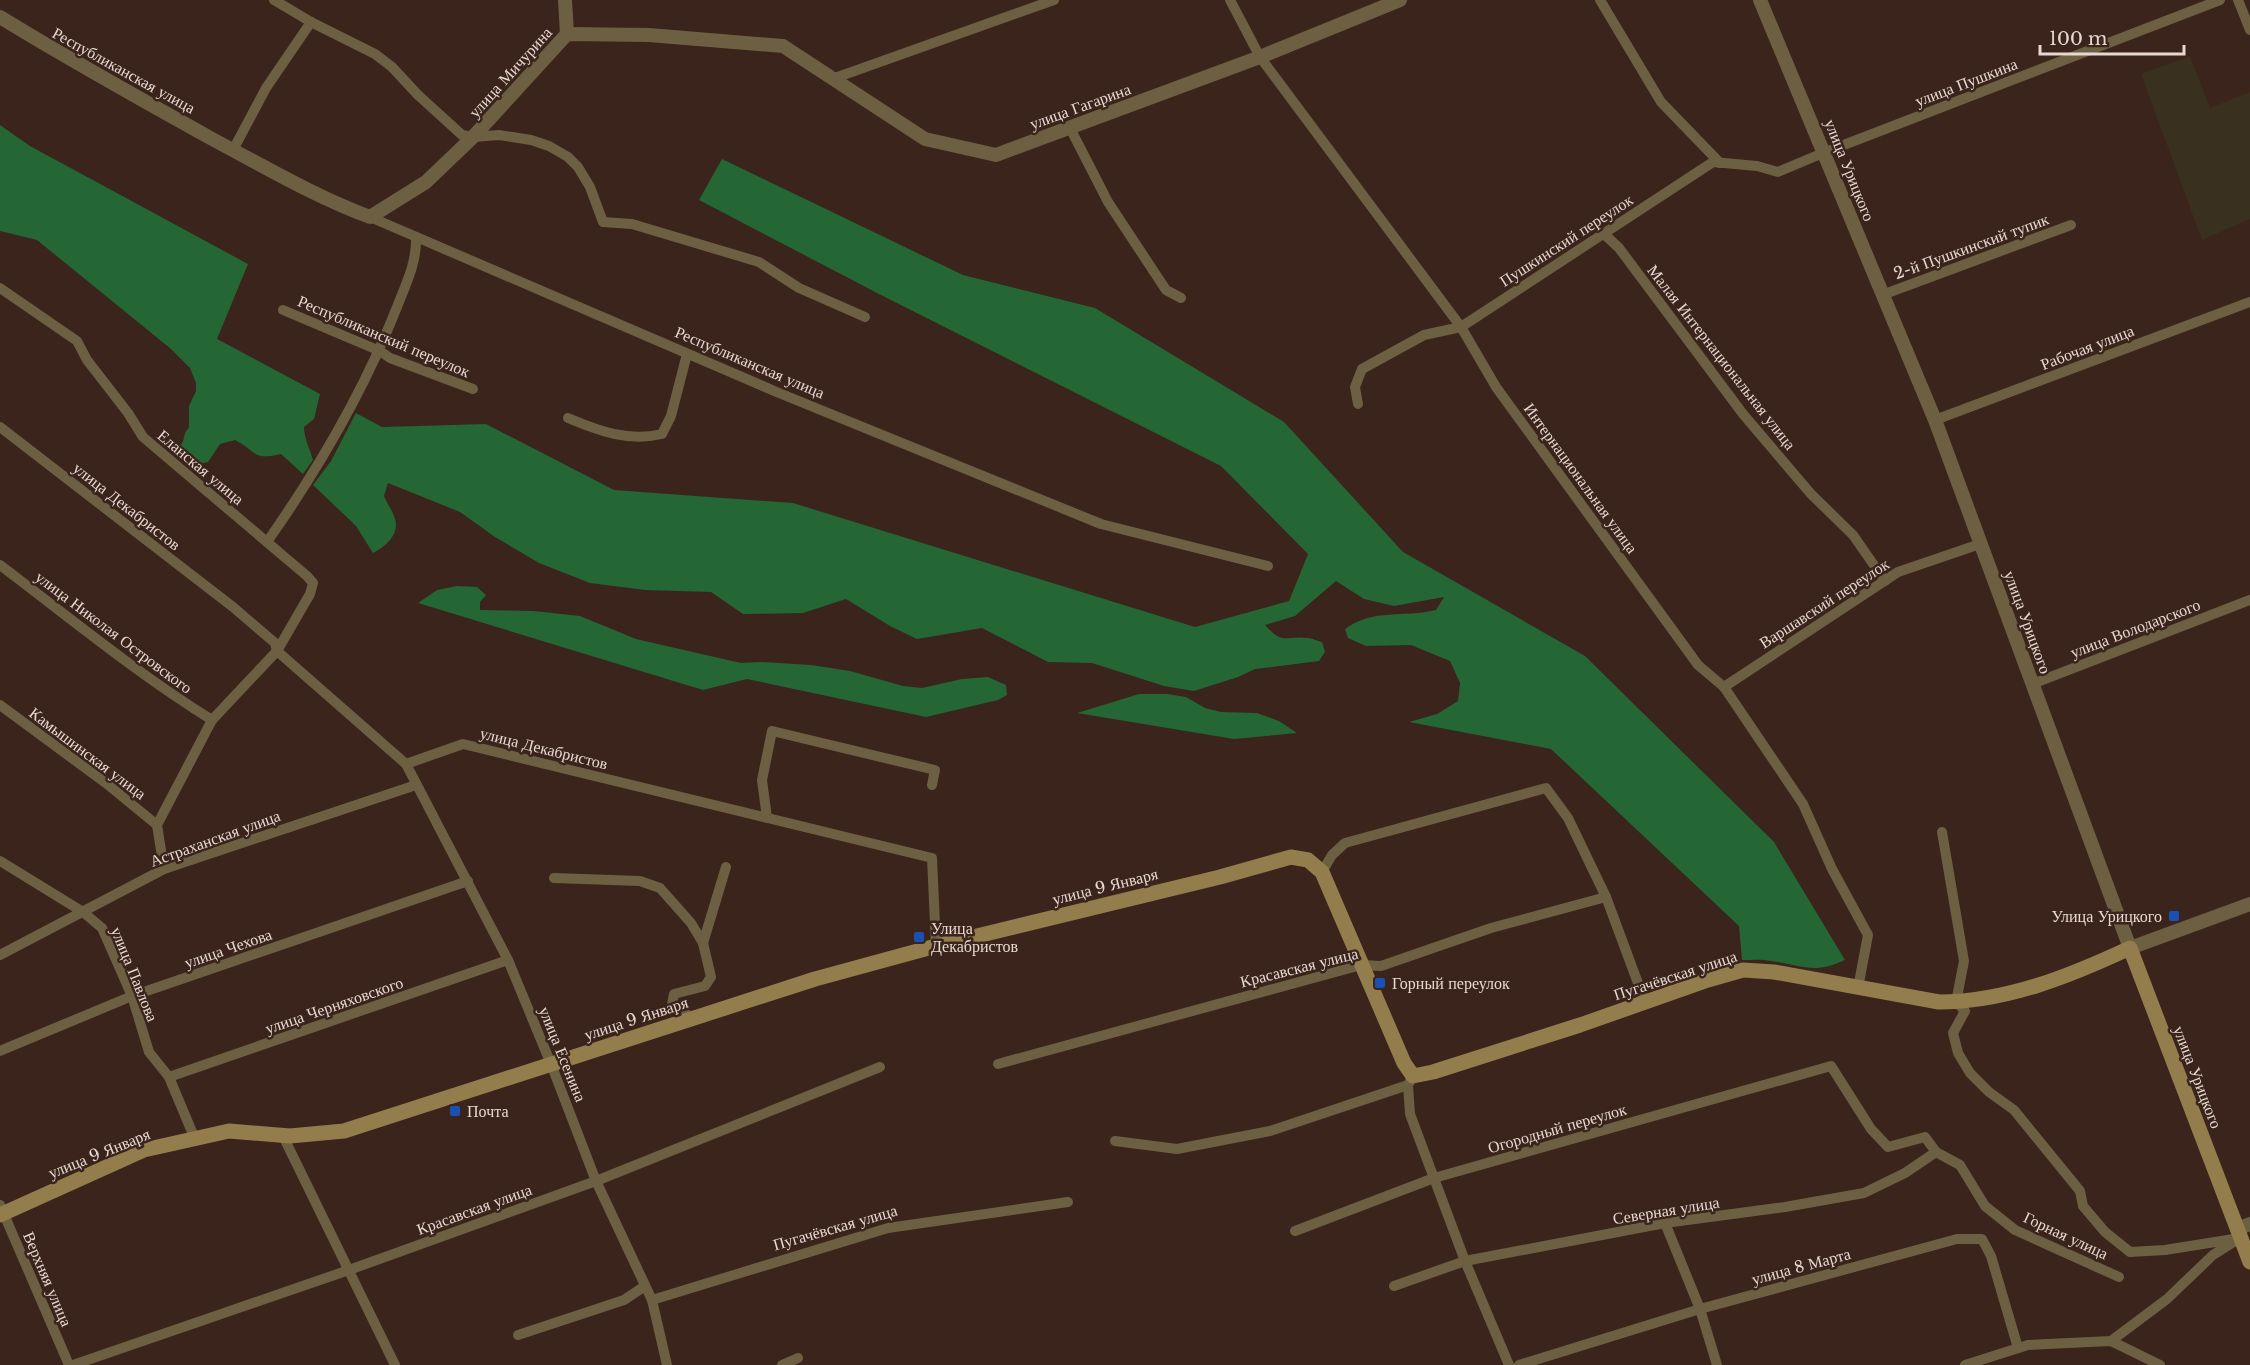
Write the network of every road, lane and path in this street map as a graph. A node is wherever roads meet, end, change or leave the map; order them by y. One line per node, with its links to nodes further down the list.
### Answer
1 (274, 0): 11 (street, улица Мичурина)
2 (565, 0): 13 (street)
3 (1054, 0): 16 (street)
4 (1230, 0): 15 (street, Интернациональная улица)
5 (1400, 0): 15 (street, улица Гагарина)
6 (1600, 0): 21 (street)
7 (1760, 0): 20 (street, улица Урицкого)
8 (2220, 0): 20 (street, улица Пушкина)
9 (2238, 0): 12 (street)
10 (0, 17): 19 (street, Республиканская улица)
11 (311, 22): 18 (street, улица Мичурина); 19 (street)
12 (2250, 30)
13 (567, 34): 14 (street, улица Мичурина); 18 (street, улица Мичурина)
14 (783, 46): 16 (street, улица Гагарина)
15 (1260, 57): 17 (street, улица Гагарина); 32 (street, Интернациональная улица)
16 (832, 79): 17 (street, улица Гагарина)
17 (1070, 128): 28 (street)
18 (473, 137): 22 (street); 31 (street)
19 (233, 150): 22 (street, Республиканская улица)
20 (1823, 153): 21 (street, Пушкинский переулок); 27 (street, улица Урицкого)
21 (1720, 163): 24 (street, Пушкинский переулок)
22 (370, 217): 25 (street, Республиканская улица)
23 (2071, 225): 27 (street, 2-й Пушкинский тупик)
24 (1604, 234): 32 (street, Пушкинский переулок); 44 (street, Малая Интернациональная улица)
25 (416, 237): 33 (street); 34 (street, Республиканская улица)
26 (0, 288): 40 (street, Еланская улица)
27 (1882, 295): 38 (street, улица Урицкого)
28 (1181, 298)
29 (2250, 302): 38 (street, Рабочая улица)
30 (283, 310): 33 (street, Республиканский переулок)
31 (865, 317)
32 (1461, 327): 36 (street, Пушкинский переулок); 48 (street, Интернациональная улица)
33 (380, 351): 35 (street, Республиканский переулок); 40 (street)
34 (687, 354): 37 (street); 43 (street, Республиканская улица)
35 (473, 389)
36 (1358, 404)
37 (568, 418)
38 (1935, 420): 41 (street, улица Урицкого)
39 (0, 427): 46 (street, улица Декабристов)
40 (267, 542): 46 (street, Еланская улица)
41 (1980, 543): 44 (street, Варшавский переулок); 47 (street, улица Урицкого)
42 (0, 565): 50 (street, улица Николая Островского)
43 (1268, 566)
44 (1885, 580): 48 (street, Варшавский переулок)
45 (2250, 600): 47 (street, улица Володарского)
46 (277, 651): 50 (street); 51 (street, улица Декабристов)
47 (2032, 684): 68 (street, улица Урицкого)
48 (1724, 687): 72 (street, Интернациональная улица)
49 (0, 705): 55 (street, Камышинская улица)
50 (212, 720): 55 (street)
51 (406, 764): 52 (street, улица Есенина); 54 (street, улица Декабристов)
52 (416, 785): 59 (street, Астраханская улица); 62 (street, улица Есенина)
53 (932, 785): 54 (street)
54 (767, 818): 67 (street, улица Декабристов)
55 (156, 825): 59 (street)
56 (1942, 832): 75 (street)
57 (0, 861): 65 (street, улица Павлова)
58 (726, 867): 66 (street)
59 (164, 869): 65 (street, Астраханская улица)
60 (1322, 872): 63 (street); 67 (main road, улица 9 Января); 71 (main road)
61 (554, 878): 66 (street)
62 (468, 881): 70 (street, улица Есенина); 73 (street, улица Чехова)
63 (1606, 897): 71 (street, Красавская улица); 74 (street)
64 (2250, 904): 68 (street, Пугачёвская улица)
65 (83, 912): 69 (street, Астраханская улица); 73 (street, улица Павлова)
66 (703, 943): 76 (street)
67 (936, 946): 76 (main road, улица 9 Января)
68 (2130, 948): 75 (main road, Пугачёвская улица); 93 (main road, улица Урицкого)
69 (0, 955)
70 (508, 960): 78 (street, улица Есенина); 82 (street, улица Черняховского)
71 (1361, 964): 79 (street, Красавская улица); 83 (main road)
72 (1858, 988): 74 (main road, Пугачёвская улица); 75 (main road, Пугачёвская улица)
73 (132, 996): 77 (street, улица Чехова); 82 (street, улица Павлова)
74 (1645, 1002): 83 (main road, Пугачёвская улица)
75 (1956, 1002): 93 (street)
76 (693, 1018): 78 (main road, улица 9 Января)
77 (0, 1051)
78 (551, 1064): 84 (main road, улица 9 Января); 89 (street, улица Есенина)
79 (998, 1064)
80 (1831, 1066): 87 (street, Горная улица); 88 (street, Огородный переулок)
81 (880, 1067): 89 (street, Красавская улица)
82 (170, 1077): 85 (street, улица Павлова)
83 (1411, 1081): 86 (street, Пугачёвская улица); 88 (street)
84 (283, 1136): 85 (main road, улица 9 Января); 97 (street)
85 (195, 1138): 91 (main road, улица 9 Января)
86 (1115, 1141)
87 (1936, 1152): 92 (street, Северная улица); 98 (street, Горная улица)
88 (1434, 1178): 94 (street, Огородный переулок); 95 (street)
89 (596, 1181): 97 (street, Красавская улица); 99 (street, улица Есенина)
90 (1068, 1202): 101 (street, Пугачёвская улица)
91 (1, 1211): 108 (street, Верхняя улица)
92 (1665, 1223): 95 (street, Северная улица); 102 (street)
93 (2242, 1230): 96 (main road, улица Урицкого); 104 (street)
94 (1295, 1231)
95 (1465, 1261): 100 (street, Северная улица); 112 (street)
96 (2250, 1262)
97 (349, 1270): 108 (street, Красавская улица); 109 (street)
98 (2119, 1277)
99 (645, 1286): 101 (street, улица Есенина); 103 (street)
100 (1394, 1286)
101 (652, 1300): 110 (street, улица Есенина)
102 (1700, 1309): 105 (street, улица 8 Марта); 113 (street, улица 8 Марта); 114 (street)
103 (518, 1335)
104 (2111, 1341): 105 (street); 107 (street)
105 (2018, 1348): 115 (street)
106 (798, 1358): 111 (street)
107 (2143, 1361): 116 (street)
108 (71, 1365)
109 (395, 1365)
110 (667, 1365)
111 (782, 1365)
112 (1509, 1365)
113 (1519, 1365)
114 (1717, 1365)
115 (1965, 1365)
116 (2160, 1365)

